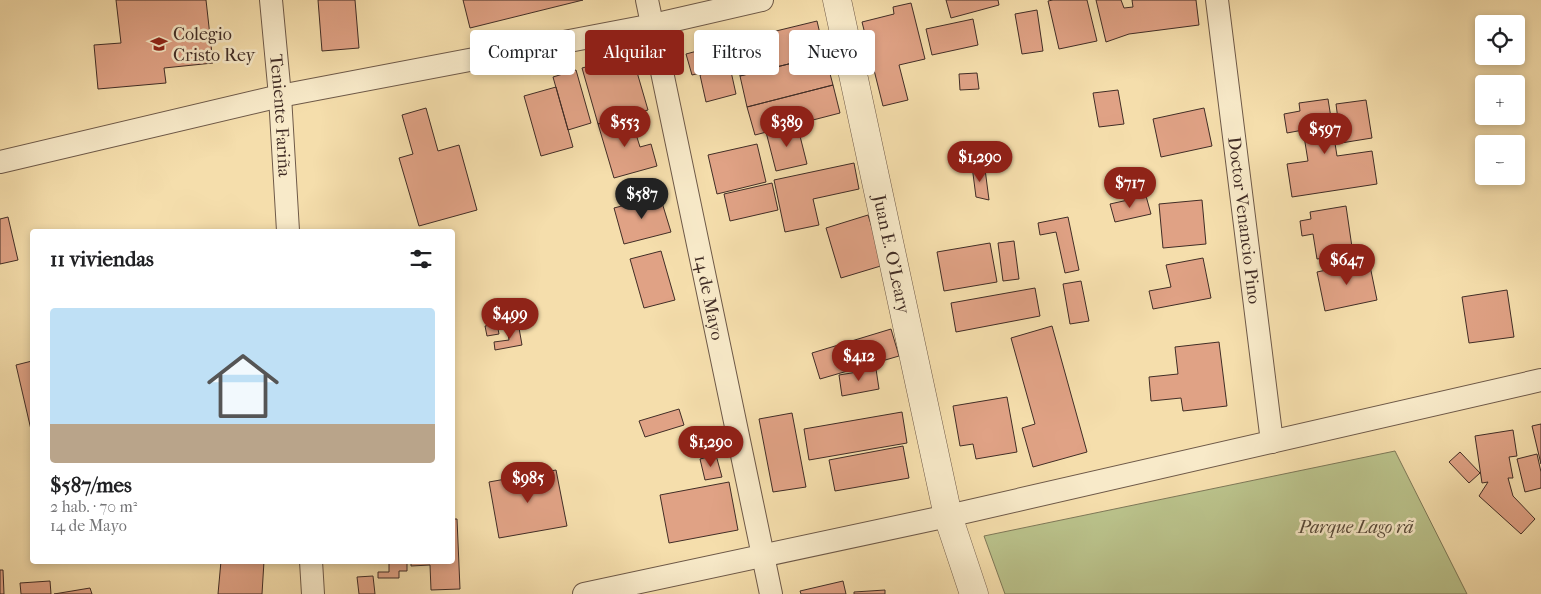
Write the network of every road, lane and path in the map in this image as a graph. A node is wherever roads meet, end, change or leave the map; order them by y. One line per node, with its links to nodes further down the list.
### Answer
1 (271, 0): 7 (street, Teniente Fariña)
2 (647, 0): 6 (street, 14 de Mayo)
3 (762, 0): 6 (street)
4 (837, 0): 12 (street, Juan E. O'Leary)
5 (1217, 0): 11 (street, Doctor Venancio Pino)
6 (653, 25): 7 (street); 13 (street, 14 de Mayo)
7 (280, 96): 8 (street); 9 (street, Teniente Fariña)
8 (0, 162)
9 (288, 229)
10 (1541, 380): 11 (street)
11 (1272, 442): 12 (street)
12 (948, 516): 13 (street); 18 (street, Juan E. O'Leary)
13 (763, 554): 16 (street); 17 (street, 14 de Mayo)
14 (311, 564): 15 (street)
15 (313, 594)
16 (584, 594)
17 (771, 594)
18 (974, 594)

